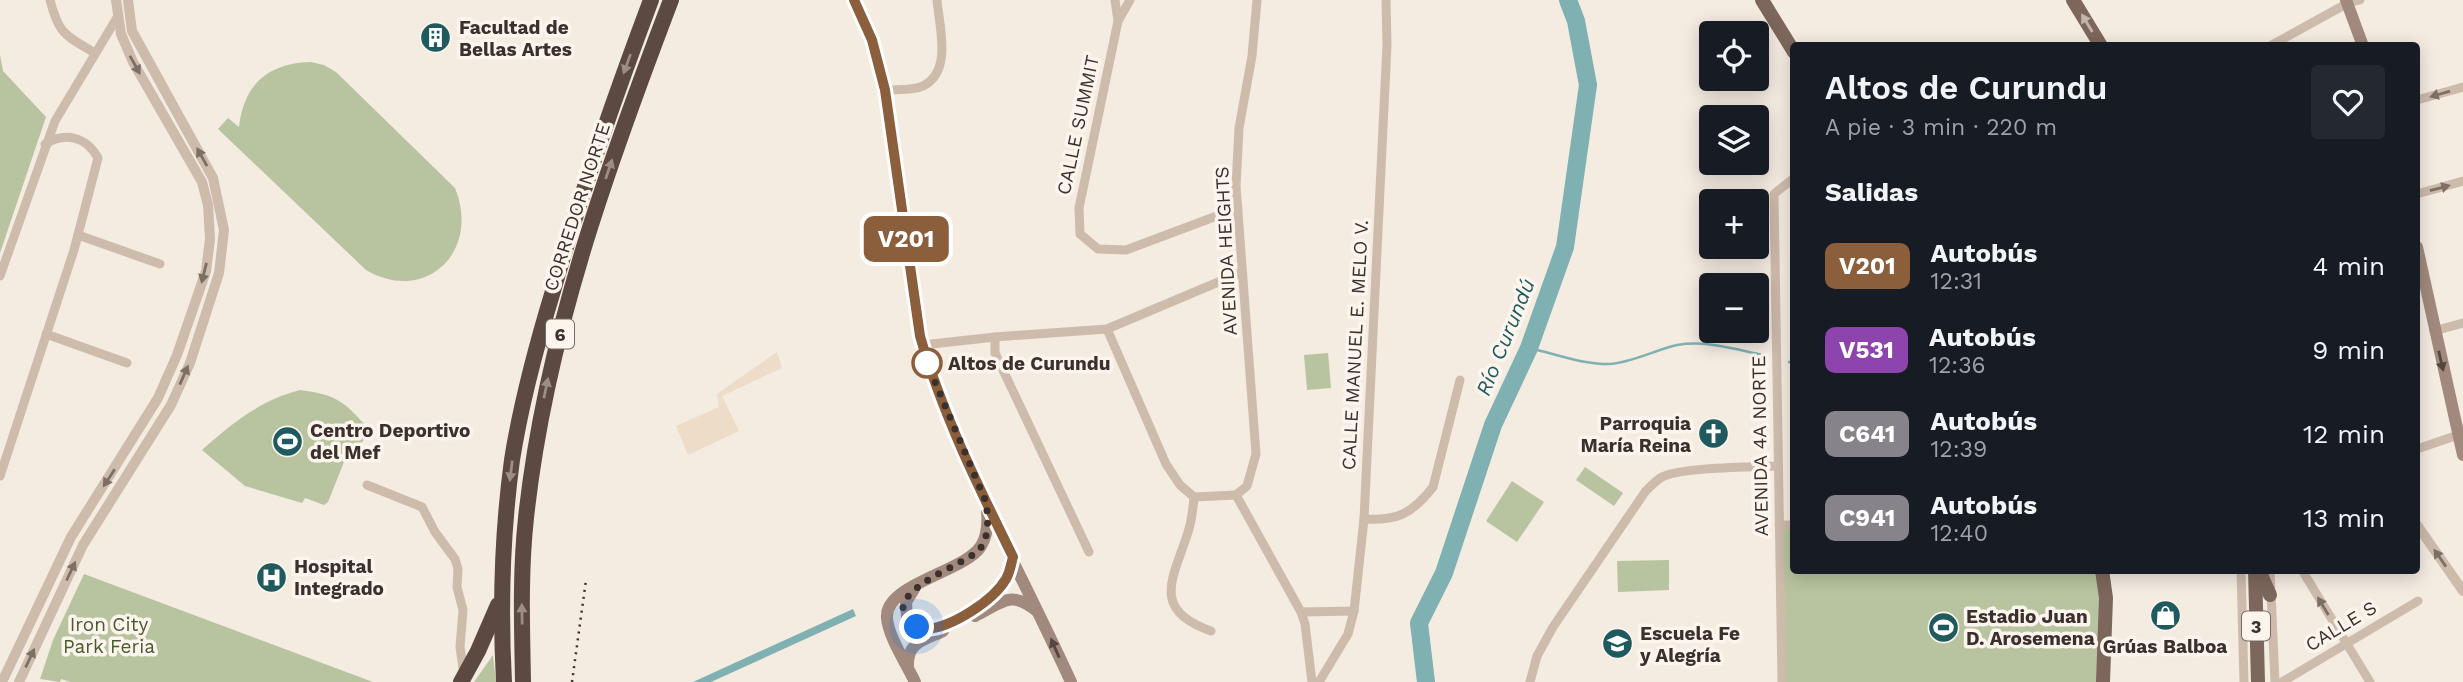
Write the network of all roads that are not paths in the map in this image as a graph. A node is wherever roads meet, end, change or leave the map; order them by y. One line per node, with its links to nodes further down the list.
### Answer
1 (50, 0): 21 (street)
2 (116, 0): 15 (street)
3 (128, 0): 77 (street, one-way to 3)
4 (651, 0): 67 (highway, CORREDOR NORTE / 6, one-way to 67)
5 (671, 0): 79 (highway, CORREDOR NORTE / 6, one-way to 5)
6 (854, 0): 23 (main road)
7 (937, 0): 23 (street)
8 (1115, 0): 16 (street)
9 (1130, 0): 16 (street)
10 (1257, 0): 29 (street, AVENIDA HEIGHTS)
11 (1386, 0): 52 (street, CALLE MANUEL E. MELO V.)
12 (1762, 0): 20 (main road)
13 (2073, 0): 17 (main road, one-way to 13)
14 (2352, 1): 18 (street); 19 (main road)
15 (118, 16): 21 (street); 76 (street, one-way to 76)
16 (1118, 21): 29 (street, CALLE SUMMIT)
17 (2099, 42)
18 (2277, 42)
19 (2362, 42)
20 (1790, 46)
21 (95, 53): 25 (street)
22 (2463, 87): 24 (street, one-way to 24)
23 (885, 90): 40 (main road)
24 (2420, 99)
25 (45, 144): 30 (street); 34 (street)
26 (1790, 181): 46 (street, AVENIDA 4A NORTE)
27 (2463, 181): 28 (street, one-way to 27)
28 (2420, 193)
29 (1238, 208): 33 (street, AVENIDA HEIGHTS)
30 (78, 234): 32 (street); 38 (street)
31 (2420, 262): 37 (main road)
32 (160, 264)
33 (1242, 272): 36 (street); 49 (street, AVENIDA HEIGHTS)
34 (0, 276)
35 (2463, 323): 37 (street)
36 (1107, 329): 39 (street); 50 (street)
37 (2434, 331): 43 (main road, one-way to 43)
38 (46, 334): 41 (street); 47 (street)
39 (995, 337): 40 (street); 56 (street)
40 (923, 345): 51 (main road)
41 (127, 363)
42 (1460, 380): 52 (street)
43 (2460, 434): 44 (street); 45 (main road)
44 (2420, 448)
45 (2463, 455)
46 (1778, 466): 53 (street, AVENIDA 4A NORTE); 84 (street)
47 (0, 476)
48 (367, 485): 75 (street)
49 (1236, 495): 50 (street); 70 (street)
50 (1194, 497): 72 (street)
51 (986, 502): 57 (main road); 64 (main road)
52 (1364, 519): 69 (street, CALLE MANUEL E. MELO V.)
53 (1779, 525): 54 (street); 85 (street, AVENIDA 4A NORTE)
54 (1790, 525)
55 (2420, 529): 65 (street, one-way to 55)
56 (1089, 552)
57 (1013, 557): 64 (main road); 71 (main road)
58 (2103, 574): 86 (main road)
59 (2241, 574): 87 (street)
60 (2257, 574): 88 (main road, 3)
61 (2259, 574): 66 (main road)
62 (2270, 574): 66 (street)
63 (2304, 574): 73 (street, one-way to 63)
64 (920, 584): 74 (main road)
65 (2463, 591)
66 (2270, 595): 89 (street)
67 (502, 597): 75 (highway); 78 (highway, CORREDOR NORTE / 6)
68 (2418, 601): 73 (street, CALLE S)
69 (1354, 611): 70 (street); 83 (street, CALLE MANUEL E. MELO V.)
70 (1301, 612): 82 (street)
71 (1040, 613): 74 (main road); 81 (main road, one-way to 71)
72 (1211, 631)
73 (2346, 644): 90 (street, CALLE S); 91 (street)
74 (908, 666): 80 (main road)
75 (463, 679)
76 (2, 682)
77 (19, 682)
78 (504, 682)
79 (523, 682)
80 (915, 682)
81 (1071, 682)
82 (1312, 682)
83 (1319, 682)
84 (1530, 682)
85 (1782, 682)
86 (2103, 682)
87 (2244, 682)
88 (2258, 682)
89 (2275, 682)
90 (2282, 682)
91 (2371, 682)

